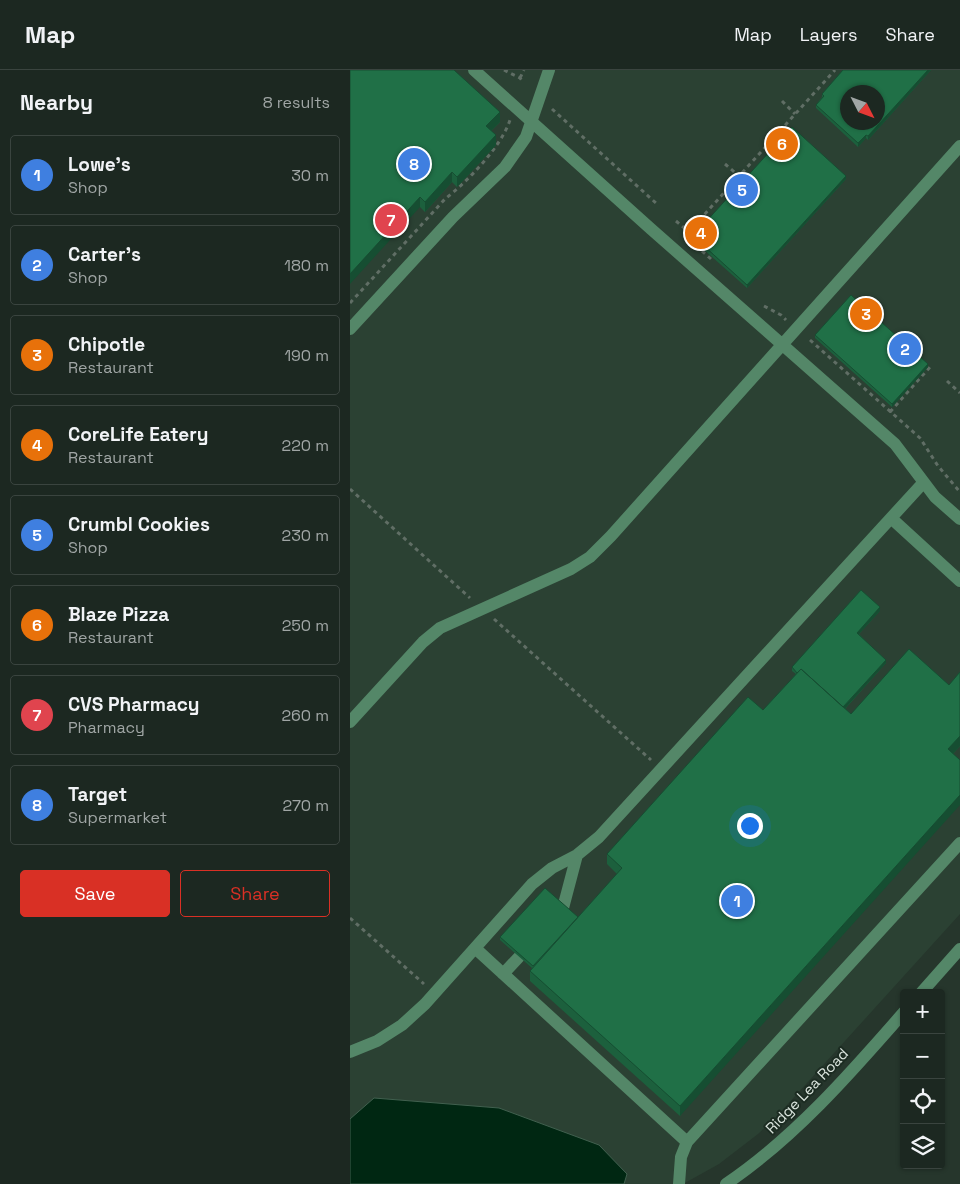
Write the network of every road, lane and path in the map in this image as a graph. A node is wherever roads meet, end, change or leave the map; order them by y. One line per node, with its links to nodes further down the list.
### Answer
1 (474, 70): 12 (street)
2 (504, 70): 6 (path)
3 (524, 70): 6 (path)
4 (549, 70): 12 (street)
5 (835, 70): 10 (path)
6 (520, 78): 7 (path)
7 (523, 82)
8 (782, 102): 10 (path)
9 (550, 106): 16 (path)
10 (796, 114): 15 (path)
11 (511, 117): 21 (path)
12 (531, 121): 23 (street); 25 (street)
13 (960, 146): 25 (street)
14 (725, 164): 15 (path)
15 (739, 176): 18 (path)
16 (657, 204)
17 (676, 221): 18 (path)
18 (689, 232): 19 (path)
19 (715, 262)
20 (759, 301): 22 (path)
21 (350, 303)
22 (787, 320)
23 (350, 329)
24 (810, 340): 29 (path)
25 (782, 344): 30 (street); 38 (street)
26 (923, 360): 29 (path)
27 (946, 381): 28 (path)
28 (960, 393)
29 (890, 412): 32 (path)
30 (923, 483): 33 (street); 34 (street)
31 (350, 489): 36 (path)
32 (960, 492)
33 (891, 518): 35 (street); 41 (street)
34 (960, 519)
35 (960, 580)
36 (474, 601)
37 (492, 617): 39 (path)
38 (350, 722)
39 (651, 761)
40 (960, 843): 52 (street)
41 (578, 855): 42 (street); 44 (street)
42 (564, 908)
43 (350, 918): 48 (path)
44 (475, 948): 47 (street); 51 (street)
45 (960, 949): 49 (street)
46 (519, 957): 47 (street)
47 (504, 974): 52 (street)
48 (426, 986)
49 (925, 989)
50 (900, 1016): 54 (street, Ridge Lea Road)
51 (350, 1052)
52 (686, 1142): 53 (street)
53 (679, 1184)
54 (726, 1184)

